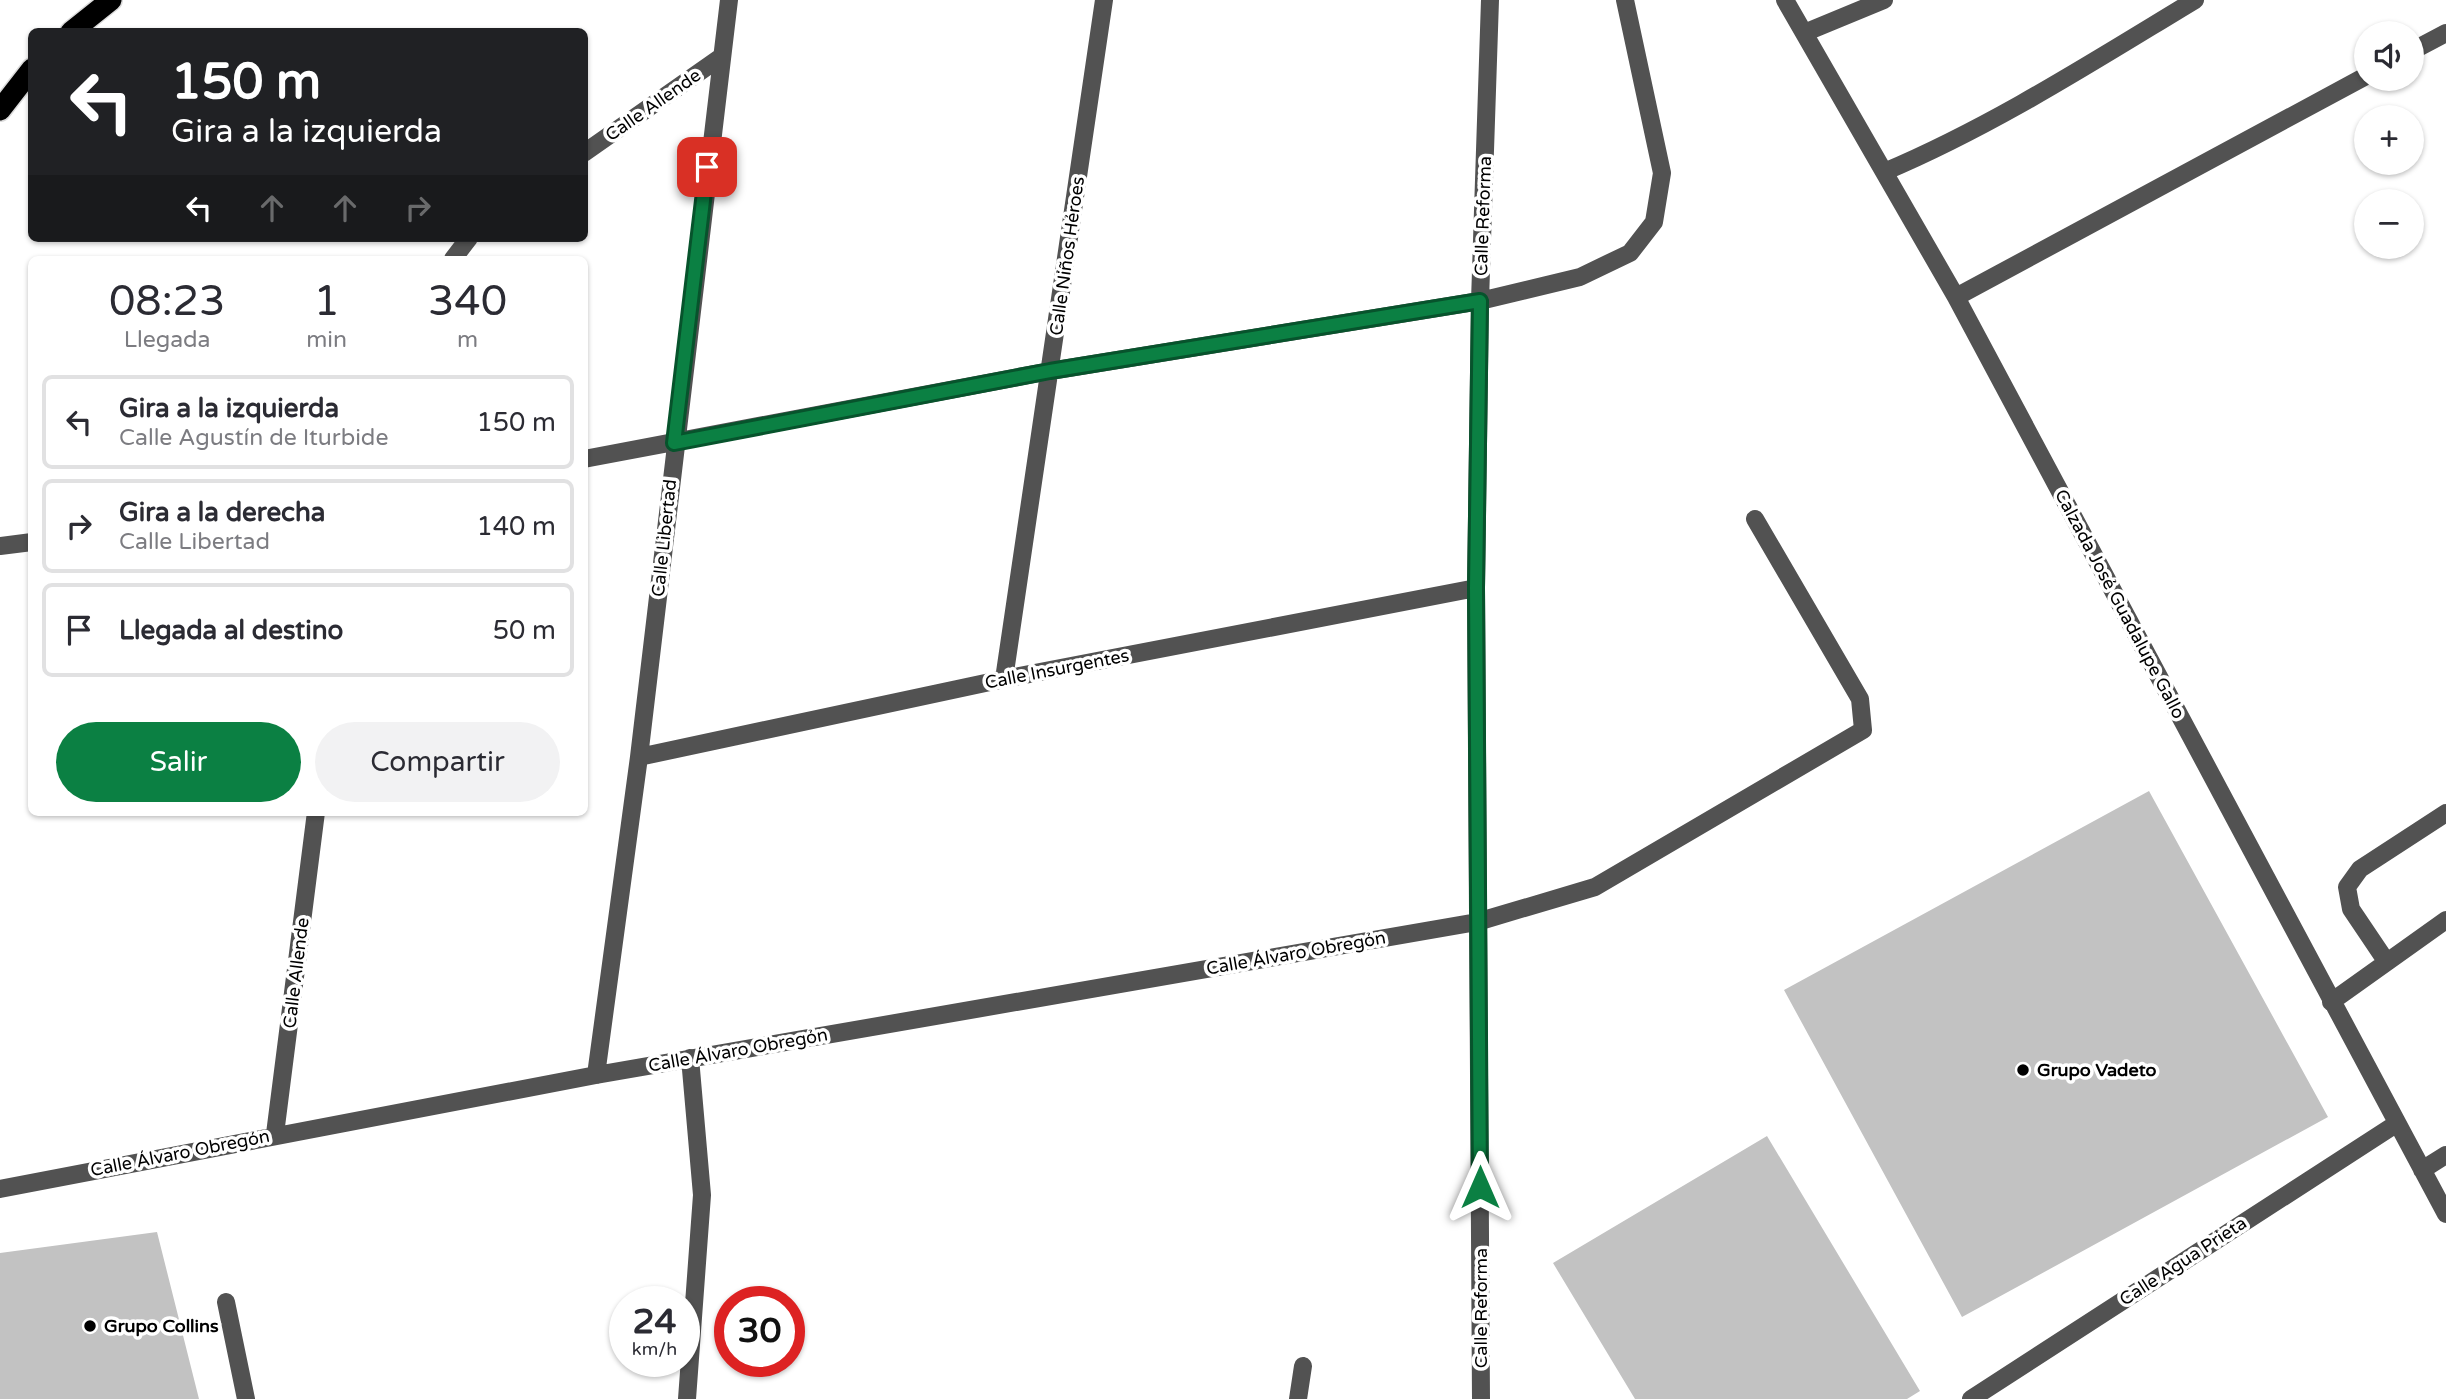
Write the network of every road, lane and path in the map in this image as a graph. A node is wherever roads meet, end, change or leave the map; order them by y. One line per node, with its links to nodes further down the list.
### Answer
1 (111, 0): 9 (highway)
2 (729, 0): 13 (street, Calle Libertad)
3 (1104, 0): 23 (street, Calle Niños Héroes)
4 (1490, 0): 22 (street, Calle Reforma)
5 (1625, 0): 22 (street)
6 (1785, 0): 10 (street, Calzada José Guadalupe Gallo)
7 (1884, 0): 10 (street)
8 (2195, 0): 18 (street)
9 (76, 28)
10 (1804, 33): 18 (street, Calzada José Guadalupe Gallo)
11 (2446, 33): 12 (street)
12 (2424, 45)
13 (721, 57): 17 (street, Calle Allende); 24 (street, Calle Libertad)
14 (28, 74): 16 (highway)
15 (2354, 82): 21 (street)
16 (0, 110)
17 (588, 150)
18 (1884, 172): 21 (street, Calzada José Guadalupe Gallo)
19 (467, 242): 20 (street)
20 (455, 256)
21 (1956, 297): 37 (street, Calzada José Guadalupe Gallo)
22 (1480, 301): 23 (street); 29 (street, Calle Reforma)
23 (1050, 371): 24 (street); 30 (street, Calle Niños Héroes)
24 (674, 443): 25 (street); 31 (street, Calle Libertad)
25 (588, 458)
26 (1755, 519): 35 (street, Calle Álvaro Obregón)
27 (28, 542): 28 (street)
28 (0, 546)
29 (1476, 588): 30 (street, Calle Insurgentes); 35 (street, Calle Reforma)
30 (1004, 679): 31 (street, Calle Insurgentes)
31 (639, 757): 39 (street, Calle Libertad)
32 (2446, 813): 36 (street)
33 (315, 816): 41 (street, Calle Allende)
34 (2446, 920): 36 (street)
35 (1477, 922): 38 (street, Calle Álvaro Obregón); 51 (street, Calle Reforma)
36 (2386, 961): 37 (street)
37 (2331, 1002): 40 (street, Calzada José Guadalupe Gallo)
38 (690, 1058): 39 (street, Calle Álvaro Obregón); 49 (street)
39 (596, 1075): 41 (street, Calle Álvaro Obregón)
40 (2396, 1124): 43 (street, Calzada José Guadalupe Gallo); 52 (street, Calle Agua Prieta)
41 (275, 1134): 44 (street, Calle Álvaro Obregón)
42 (2446, 1155): 43 (street)
43 (2422, 1170): 45 (street, Calzada José Guadalupe Gallo)
44 (0, 1189)
45 (2446, 1214)
46 (226, 1302): 48 (street)
47 (1303, 1366): 50 (street)
48 (246, 1399)
49 (687, 1399)
50 (1298, 1399)
51 (1481, 1399)
52 (1971, 1399)

